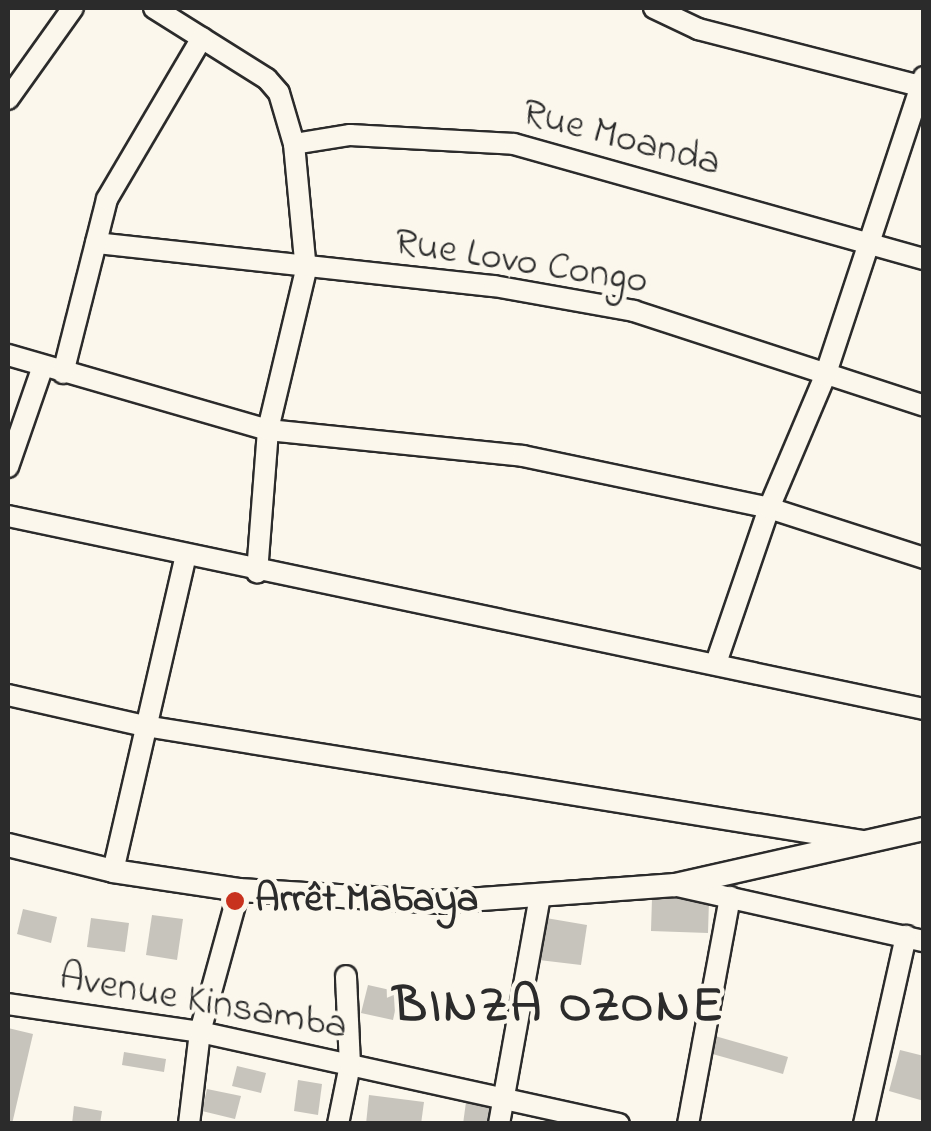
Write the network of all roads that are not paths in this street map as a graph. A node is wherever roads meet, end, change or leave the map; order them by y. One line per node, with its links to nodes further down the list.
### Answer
1 (72, 8): 6 (street)
2 (154, 8): 4 (street)
3 (654, 8): 5 (street)
4 (202, 38): 7 (street); 9 (street)
5 (922, 83): 8 (street)
6 (8, 98)
7 (294, 144): 8 (street, Rue Moanda); 11 (street)
8 (869, 242): 10 (street, Rue Moanda); 14 (street)
9 (96, 243): 11 (street, Rue Lovo Congo); 13 (street)
10 (924, 259)
11 (306, 270): 14 (street, Rue Lovo Congo); 16 (street)
12 (8, 355): 13 (street)
13 (53, 370): 16 (street); 17 (street)
14 (824, 376): 15 (street, Rue Lovo Congo); 18 (street)
15 (924, 406)
16 (268, 430): 18 (street); 22 (street)
17 (8, 467)
18 (769, 508): 21 (street); 23 (street)
19 (8, 516): 20 (street)
20 (186, 555): 22 (street); 26 (street)
21 (924, 558)
22 (256, 572): 23 (street)
23 (716, 663): 25 (street)
24 (8, 695): 26 (street)
25 (924, 710)
26 (144, 726): 28 (street); 30 (street)
27 (924, 828): 28 (street)
28 (869, 842): 31 (street)
29 (8, 844): 30 (street)
30 (113, 872): 32 (street)
31 (674, 886): 33 (street); 34 (street)
32 (239, 890): 33 (street); 38 (street)
33 (540, 896): 40 (street)
34 (730, 897): 35 (street); 45 (street)
35 (915, 939): 46 (street)
36 (346, 976): 39 (street)
37 (8, 1004): 38 (street, Avenue Kinsamba)
38 (200, 1032): 39 (street, Avenue Kinsamba); 41 (street)
39 (350, 1065): 40 (street, Avenue Kinsamba); 42 (street)
40 (504, 1096): 43 (street); 44 (street, Avenue Kinsamba)
41 (189, 1124)
42 (338, 1124)
43 (499, 1124)
44 (620, 1124)
45 (688, 1124)
46 (864, 1124)

